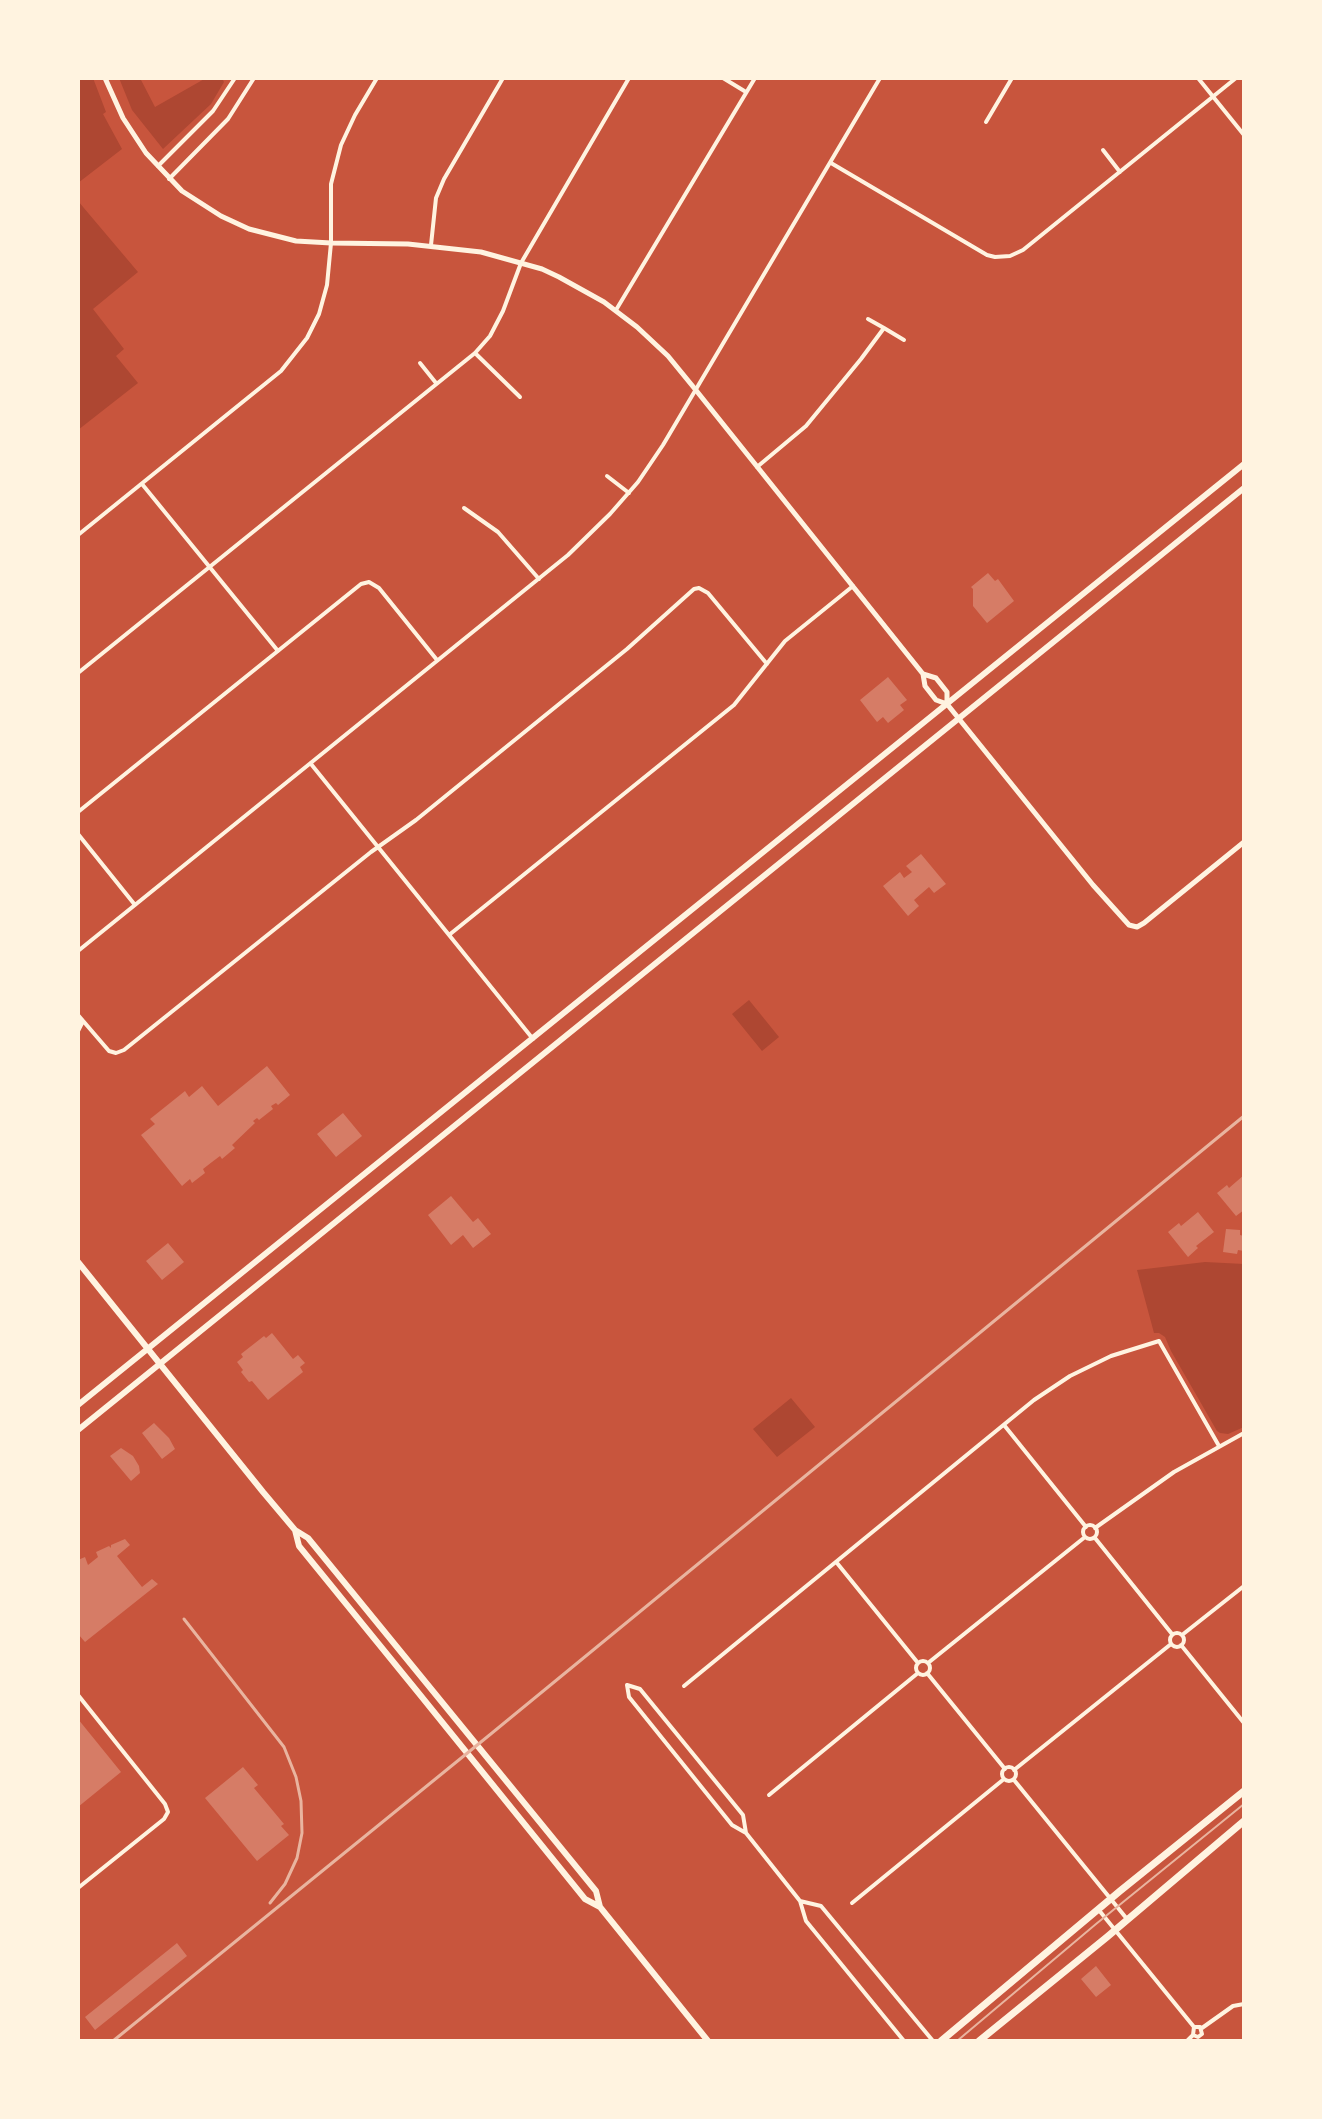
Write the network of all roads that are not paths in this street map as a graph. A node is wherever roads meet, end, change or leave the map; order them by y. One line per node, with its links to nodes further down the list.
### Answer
1 (105, 78): 19 (street)
2 (235, 78): 19 (street)
3 (254, 78): 21 (street)
4 (377, 78): 22 (street)
5 (503, 78): 23 (street)
6 (629, 78): 24 (street)
7 (723, 78): 13 (street)
8 (755, 78): 13 (street)
9 (880, 78): 18 (street)
10 (1012, 78): 15 (street)
11 (1198, 78): 14 (street)
12 (1236, 78): 14 (street)
13 (746, 92): 25 (street)
14 (1213, 96): 16 (street); 20 (street)
15 (986, 122)
16 (1244, 135)
17 (1103, 150): 20 (street)
18 (831, 163): 20 (street); 32 (street)
19 (158, 167): 21 (street)
20 (1120, 172)
21 (169, 179): 22 (street)
22 (331, 243): 23 (street); 37 (street)
23 (431, 245): 24 (street)
24 (521, 263): 25 (street); 29 (street)
25 (616, 310): 32 (street)
26 (868, 319): 27 (street)
27 (884, 328): 28 (street); 35 (street)
28 (904, 340)
29 (475, 353): 31 (street); 33 (street)
30 (420, 363): 31 (street)
31 (437, 384): 43 (street)
32 (695, 389): 35 (street); 39 (street)
33 (520, 397)
34 (1244, 464): 42 (main road)
35 (757, 467): 46 (street)
36 (607, 476): 39 (street)
37 (142, 484): 41 (street); 43 (street)
38 (1244, 488): 45 (main road)
39 (629, 493): 44 (street)
40 (464, 508): 44 (street)
41 (78, 535)
42 (1119, 565): 45 (main road); 52 (main road)
43 (209, 568): 47 (street); 50 (street)
44 (539, 579): 48 (street)
45 (1131, 579): 53 (main road)
46 (853, 586): 49 (street); 51 (street)
47 (278, 651): 48 (street); 55 (street)
48 (437, 660): 54 (street)
49 (767, 664): 58 (street); 62 (street)
50 (78, 673)
51 (923, 674): 52 (street); 52 (street)
52 (947, 704): 53 (street); 59 (main road)
53 (959, 719): 57 (street); 60 (main road)
54 (310, 763): 58 (street); 61 (street)
55 (78, 812)
56 (78, 834): 61 (street)
57 (1244, 842)
58 (378, 847): 62 (street); 65 (street)
59 (740, 872): 60 (main road); 67 (main road)
60 (750, 888): 68 (main road)
61 (135, 905): 63 (street)
62 (449, 935): 67 (street)
63 (78, 951)
64 (78, 1015): 65 (street)
65 (80, 1021): 66 (street)
66 (78, 1031)
67 (533, 1039): 68 (main road); 69 (main road)
68 (545, 1053): 70 (main road)
69 (346, 1190): 70 (main road); 72 (main road)
70 (357, 1205): 73 (main road)
71 (78, 1262): 72 (main road)
72 (147, 1349): 73 (main road); 74 (main road)
73 (160, 1365): 76 (main road); 81 (main road)
74 (78, 1405)
75 (1004, 1425): 78 (street); 79 (street); 84 (street)
76 (78, 1430)
77 (1244, 1433): 78 (street)
78 (1219, 1446): 80 (street)
79 (1086, 1527): 80 (street); 82 (street)
80 (1095, 1528): 83 (street)
81 (295, 1530): 109 (main road); 109 (main road)
82 (1085, 1537): 83 (street); 91 (street)
83 (1095, 1538): 86 (street)
84 (837, 1563): 90 (street); 94 (street)
85 (1244, 1586): 87 (street)
86 (1172, 1634): 87 (street); 88 (street)
87 (1182, 1635): 89 (street)
88 (1171, 1644): 89 (street); 98 (street)
89 (1181, 1645): 96 (street)
90 (918, 1663): 91 (street); 92 (street)
91 (928, 1663): 93 (street)
92 (918, 1673): 93 (street); 102 (street)
93 (927, 1673): 97 (street)
94 (684, 1686)
95 (78, 1695): 105 (street)
96 (1244, 1723)
97 (1005, 1769): 98 (street); 99 (street)
98 (1014, 1770): 100 (street)
99 (1004, 1779): 100 (street); 108 (street)
100 (1014, 1780): 106 (street)
101 (1244, 1791): 106 (main road)
102 (769, 1795)
103 (1244, 1821): 111 (main road)
104 (746, 1833): 104 (street); 107 (street)
105 (78, 1888)
106 (1111, 1899): 110 (main road); 111 (street)
107 (800, 1901): 118 (street); 119 (street)
108 (852, 1903)
109 (600, 1907): 117 (main road)
110 (1098, 1909): 112 (street); 120 (main road)
111 (1127, 1919): 112 (main road)
112 (1115, 1930): 114 (street); 121 (main road)
113 (1244, 2004): 115 (street)
114 (1194, 2027): 115 (street); 116 (street)
115 (1202, 2028): 116 (street)
116 (1194, 2036): 122 (street)
117 (708, 2041)
118 (904, 2041)
119 (933, 2041)
120 (941, 2041)
121 (979, 2041)
122 (1187, 2041)

